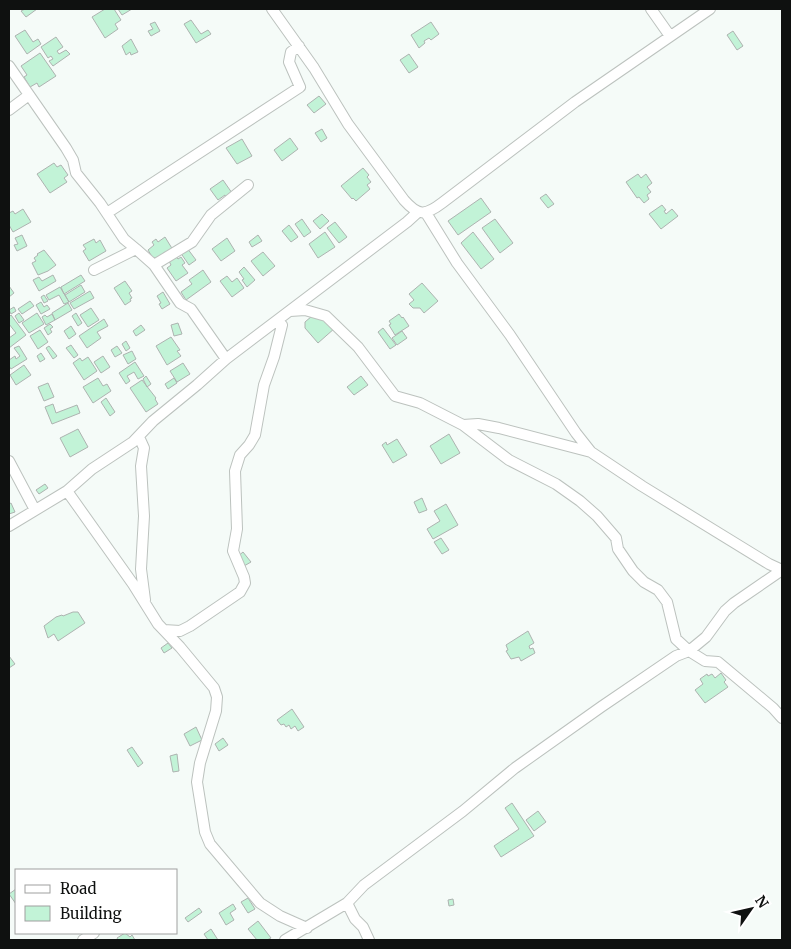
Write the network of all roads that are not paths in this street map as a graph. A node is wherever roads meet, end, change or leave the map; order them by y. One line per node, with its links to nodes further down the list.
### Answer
1 (272, 9): 5 (street)
2 (651, 9): 4 (street)
3 (710, 9): 4 (street)
4 (670, 36): 10 (street)
5 (299, 46): 10 (street); 11 (street)
6 (9, 66): 7 (street)
7 (29, 95): 8 (street); 11 (street)
8 (9, 110)
9 (248, 185): 13 (street)
10 (422, 212): 15 (street); 20 (street)
11 (107, 213): 12 (street)
12 (136, 249): 13 (street); 14 (street)
13 (154, 265): 17 (street)
14 (94, 270)
15 (290, 311): 17 (street); 18 (street)
16 (282, 325): 27 (street)
17 (226, 359): 19 (street)
18 (463, 425): 20 (street); 28 (street)
19 (139, 437): 22 (street); 26 (street)
20 (591, 452): 25 (street)
21 (9, 461): 23 (street)
22 (67, 491): 23 (street); 26 (street)
23 (35, 510): 24 (street)
24 (9, 526)
25 (782, 570): 28 (street)
26 (146, 604): 27 (street)
27 (164, 630): 31 (street)
28 (689, 651): 29 (street); 30 (street)
29 (782, 718)
30 (346, 903): 31 (street); 33 (street)
31 (307, 928): 32 (street)
32 (286, 940)
33 (369, 940)

